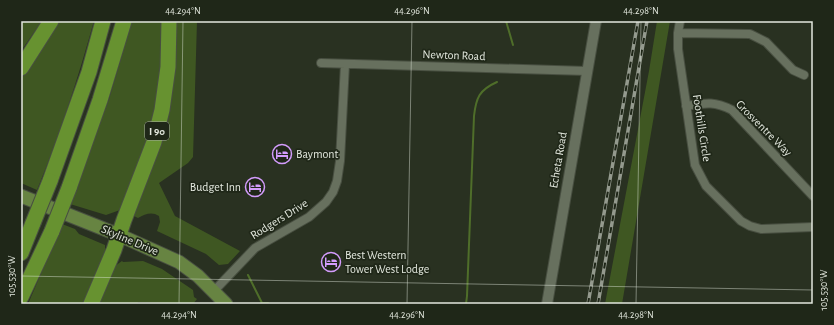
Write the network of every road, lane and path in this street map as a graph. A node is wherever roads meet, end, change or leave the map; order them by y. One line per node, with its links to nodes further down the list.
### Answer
1 (51, 21): 10 (highway)
2 (104, 21): 18 (highway, bridge)
3 (124, 21): 20 (highway, bridge)
4 (169, 21): 17 (highway, I 90)
5 (596, 21): 11 (street, Echeta Road)
6 (680, 21): 7 (street, Foothills Circle)
7 (678, 33): 12 (street); 13 (street, Foothills Circle)
8 (321, 63): 9 (street, Newton Road)
9 (345, 64): 11 (street, Newton Road); 19 (street, Rodgers Drive)
10 (21, 68)
11 (587, 71): 23 (street, Echeta Road)
12 (804, 75)
13 (686, 106): 15 (street, Grosventre Way); 16 (street, Foothills Circle)
14 (21, 196): 17 (main road, Skyline Drive)
15 (813, 196)
16 (813, 227)
17 (119, 235): 19 (main road, Skyline Drive); 21 (highway, I 90)
18 (21, 252)
19 (214, 291): 22 (main road, Skyline Drive)
20 (21, 297)
21 (91, 304)
22 (226, 304)
23 (547, 304)

